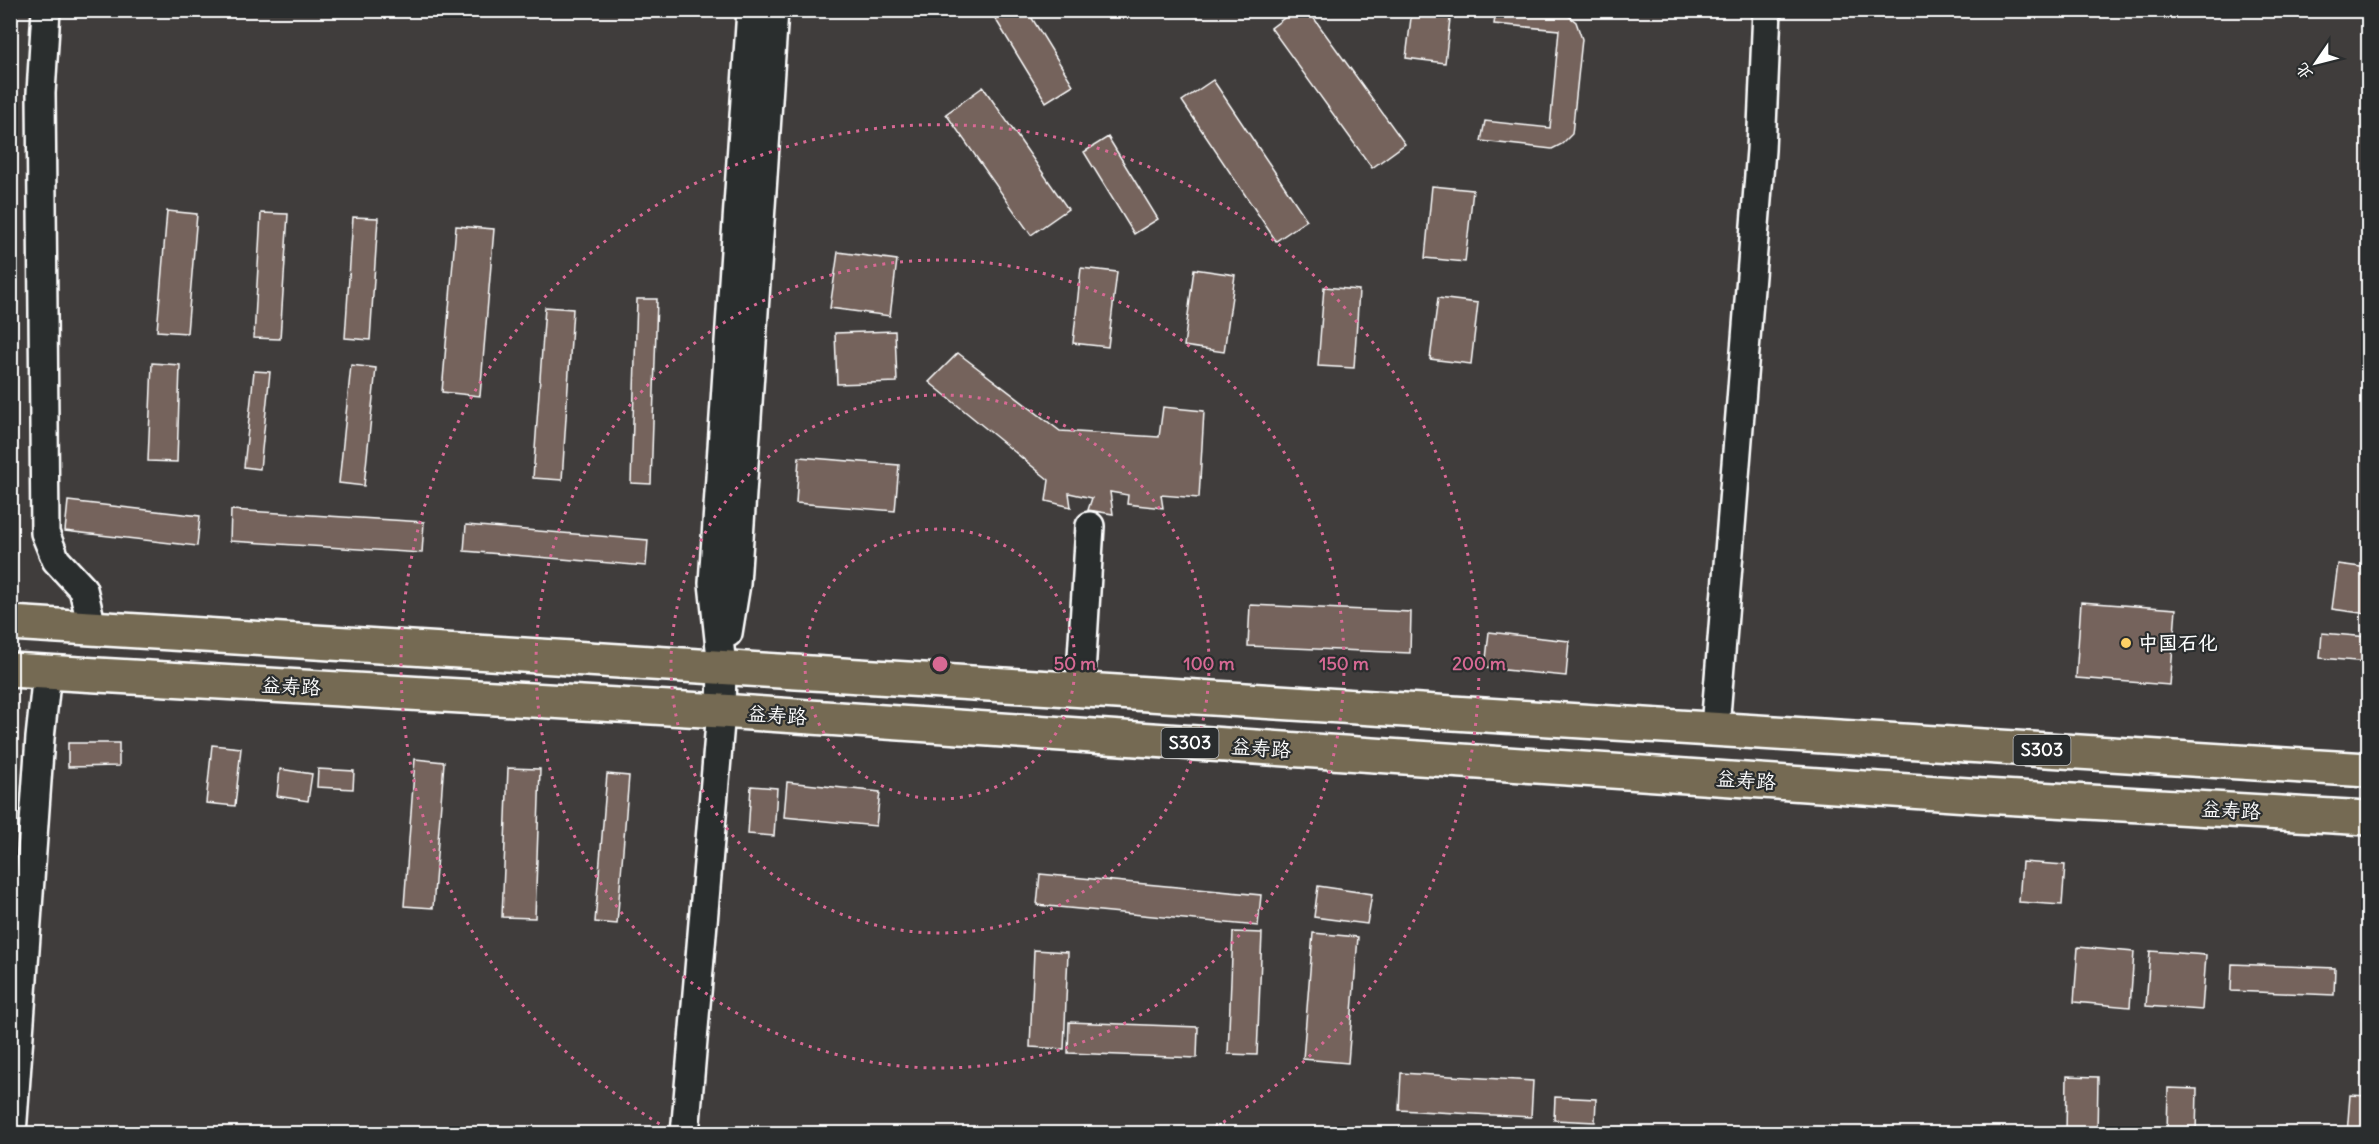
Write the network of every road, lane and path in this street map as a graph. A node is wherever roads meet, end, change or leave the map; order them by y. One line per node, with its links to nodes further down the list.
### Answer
1 (46, 10): 7 (street)
2 (751, 10): 8 (street)
3 (774, 10): 8 (street)
4 (1767, 10): 13 (street)
5 (1090, 526): 11 (street)
6 (10, 622): 7 (main road, S303)
7 (92, 627): 8 (main road, S303)
8 (722, 667): 11 (main road, S303); 12 (street)
9 (10, 670): 10 (main road, 益寿路 / S303)
10 (47, 672): 12 (main road, 益寿路 / S303); 18 (street)
11 (1080, 690): 13 (main road, S303)
12 (721, 711): 16 (main road, 益寿路 / S303); 19 (street)
13 (1714, 728): 14 (main road, S303)
14 (1986, 746): 15 (main road, S303); 16 (main road)
15 (2368, 770)
16 (1983, 796): 17 (main road, 益寿路 / S303)
17 (2368, 818)
18 (12, 1134)
19 (685, 1134)

